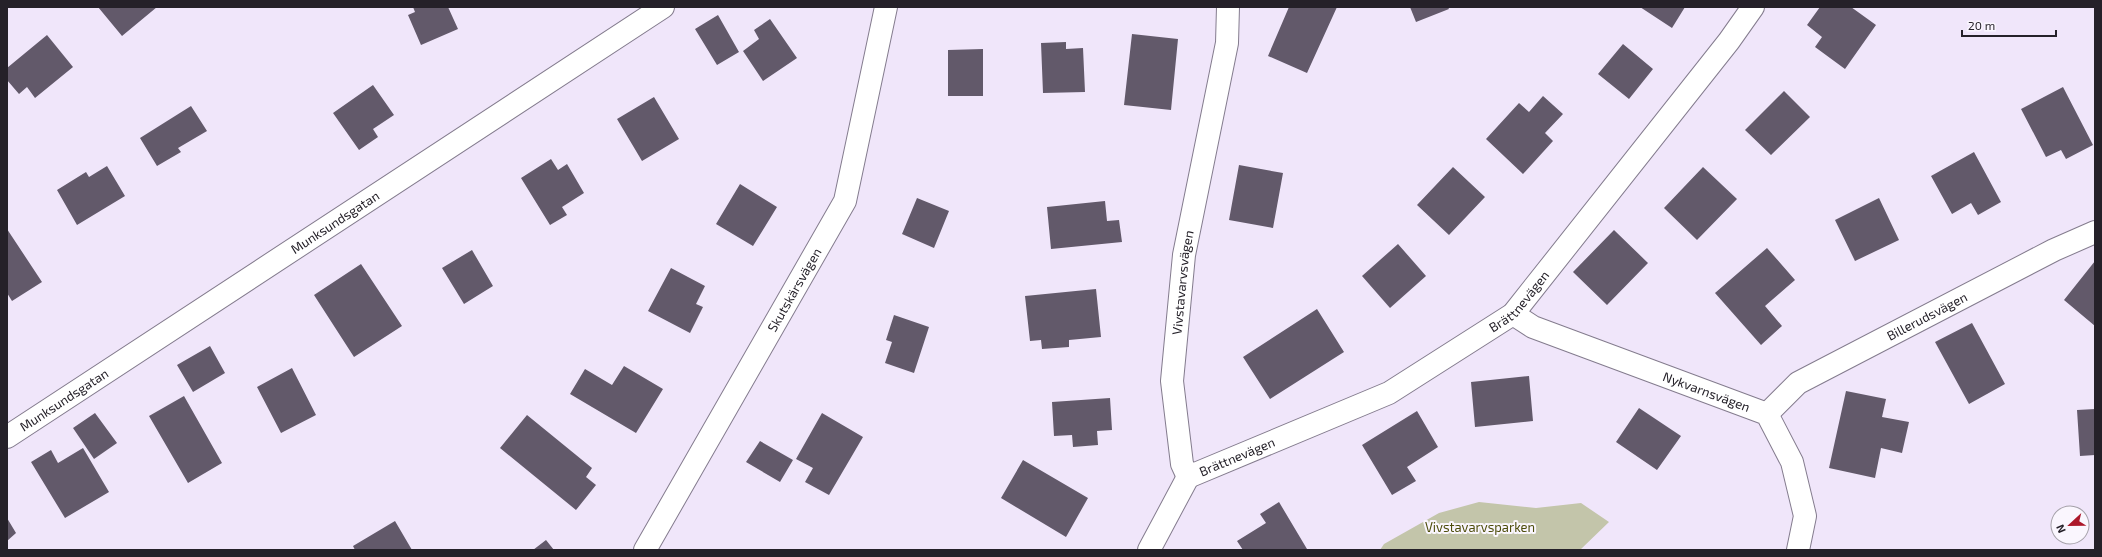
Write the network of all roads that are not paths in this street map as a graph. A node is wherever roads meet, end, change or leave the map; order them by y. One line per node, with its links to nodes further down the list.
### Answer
1 (662, 7): 8 (street, Munksundsgatan)
2 (886, 7): 10 (street, Skutskärsvägen)
3 (1228, 7): 9 (street, Vivstavarvsvägen)
4 (1753, 7): 6 (street, Brättnevägen)
5 (2095, 232): 7 (street, Billerudsvägen)
6 (1513, 314): 7 (street, Nykvarnsvägen); 9 (street, Brättnevägen)
7 (1767, 414): 12 (street, Nykvarnsvägen)
8 (7, 437)
9 (1188, 477): 11 (street)
10 (646, 550)
11 (1149, 550)
12 (1798, 550)

